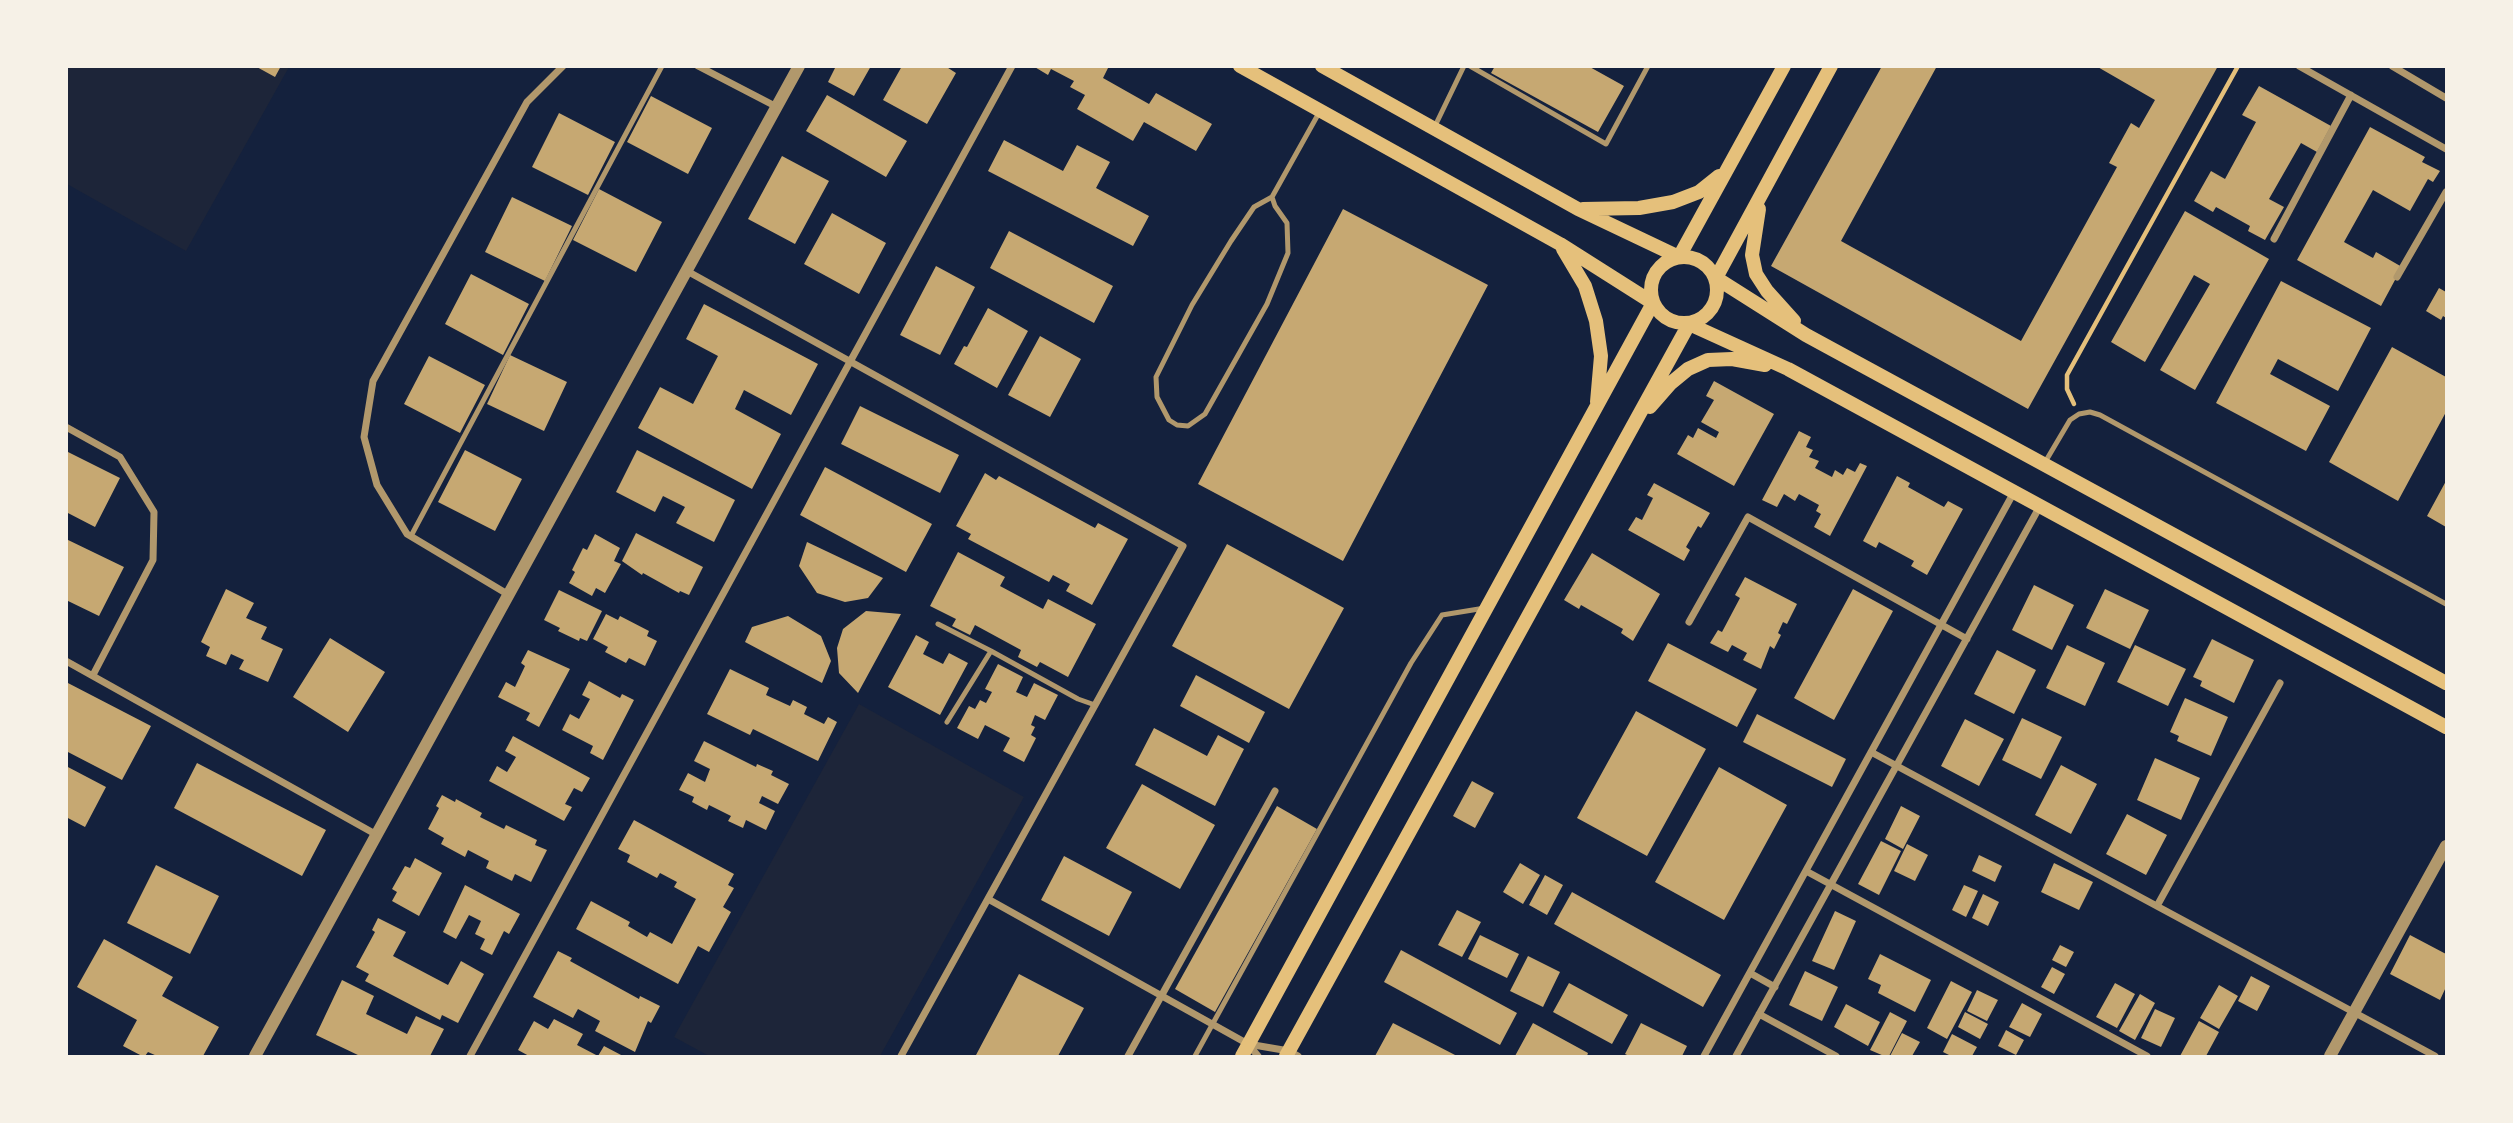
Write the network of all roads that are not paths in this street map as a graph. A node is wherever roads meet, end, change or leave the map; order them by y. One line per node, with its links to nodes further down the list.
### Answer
1 (563, 66): 43 (street)
2 (662, 66): 43 (lane)
3 (698, 66): 17 (street)
4 (799, 66): 17 (street)
5 (1012, 66): 35 (street)
6 (1240, 66): 18 (main road)
7 (1322, 66): 19 (main road)
8 (1464, 66): 19 (lane)
9 (1470, 66): 10 (lane)
10 (1648, 66)
11 (1783, 66): 21 (main road)
12 (1831, 66): 22 (main road)
13 (2298, 66): 15 (street)
14 (2393, 67): 16 (street)
15 (2351, 95): 20 (street); 26 (street)
16 (2446, 98)
17 (777, 107): 29 (street)
18 (1320, 111): 24 (lane); 27 (main road)
19 (1434, 129): 25 (main road)
20 (2446, 149)
21 (1726, 170): 25 (main road); 28 (main road)
22 (1763, 191): 31 (main road); 34 (main road)
23 (2446, 192): 30 (street)
24 (1272, 197): 24 (lane)
25 (1578, 209): 28 (main road)
26 (2274, 239)
27 (1560, 244): 32 (main road); 37 (main road)
28 (1679, 257): 31 (main road); 32 (main road)
29 (687, 271): 35 (street); 44 (street)
30 (2397, 277)
31 (1716, 278): 33 (main road); 34 (main road)
32 (1653, 303): 33 (main road); 37 (main road)
33 (1689, 324): 36 (main road); 39 (main road)
34 (1807, 335): 40 (main road)
35 (850, 361): 56 (street); 77 (street)
36 (1787, 369): 39 (main road); 41 (main road)
37 (1597, 407): 46 (main road)
38 (66, 427): 53 (street)
39 (1633, 427): 75 (main road)
40 (2044, 464): 45 (lane); 55 (main road)
41 (2014, 492): 42 (main road); 49 (street)
42 (2040, 506): 50 (street); 58 (main road)
43 (411, 536): 44 (street)
44 (509, 595): 62 (street)
45 (2446, 604)
46 (1487, 607): 73 (lane); 74 (main road)
47 (1689, 622): 49 (street)
48 (938, 624): 51 (lane)
49 (1941, 625): 50 (street); 59 (street)
50 (1967, 639): 60 (street)
51 (991, 651): 56 (lane); 57 (lane)
52 (66, 661): 53 (street)
53 (93, 675): 62 (street)
54 (2280, 683): 67 (street)
55 (2446, 683)
56 (1095, 705): 66 (street)
57 (947, 722)
58 (2446, 727)
59 (1871, 752): 60 (street); 64 (street)
60 (1897, 765): 65 (street); 67 (street)
61 (1275, 791): 70 (street)
62 (377, 835): 76 (street)
63 (2446, 846): 71 (street)
64 (1806, 872): 65 (street); 68 (street)
65 (1831, 885): 69 (street); 85 (street)
66 (988, 899): 70 (street); 78 (street)
67 (2157, 906): 71 (street)
68 (1750, 973): 69 (street); 82 (street)
69 (1774, 987): 72 (street)
70 (1161, 995): 73 (street); 79 (street)
71 (2354, 1013): 86 (street); 87 (street)
72 (1759, 1014): 83 (street); 84 (street)
73 (1212, 1024): 74 (street); 80 (lane)
74 (1245, 1050): 75 (street); 81 (street)
75 (1291, 1055)
76 (256, 1056)
77 (470, 1056)
78 (901, 1056)
79 (1128, 1056)
80 (1195, 1056)
81 (1258, 1056)
82 (1704, 1056)
83 (1736, 1056)
84 (1836, 1056)
85 (2147, 1056)
86 (2330, 1056)
87 (2435, 1056)

